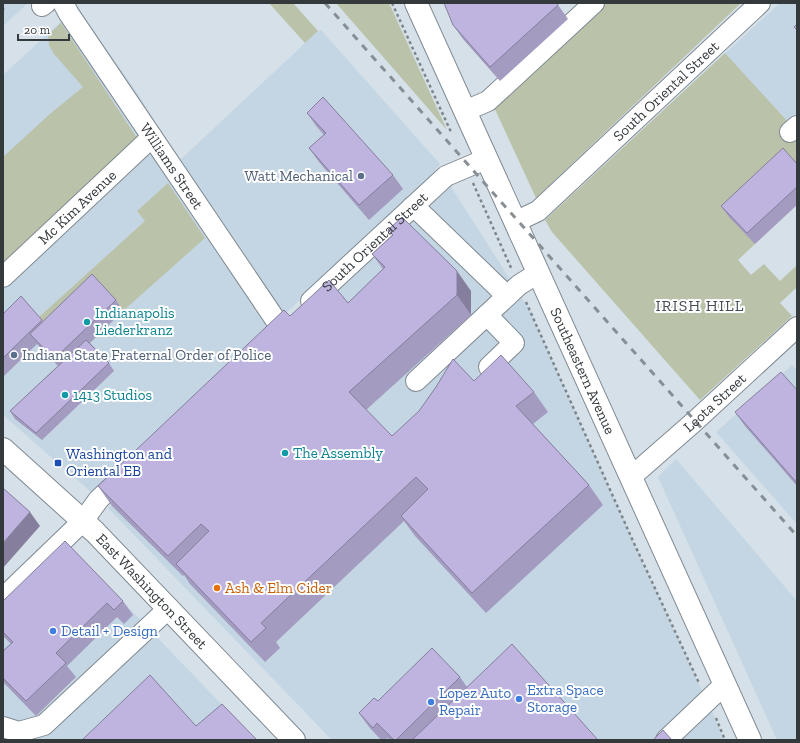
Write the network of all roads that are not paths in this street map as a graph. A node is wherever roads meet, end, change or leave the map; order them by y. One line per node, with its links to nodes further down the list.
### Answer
1 (63, 3): 6 (street, Williams Street)
2 (594, 3): 5 (street)
3 (760, 3): 9 (street, South Oriental Street)
4 (420, 5): 5 (main road, Southeastern Avenue)
5 (465, 111): 7 (main road, Southeastern Avenue)
6 (152, 136): 11 (street, Mc Kim Avenue); 14 (street, Williams Street)
7 (486, 159): 8 (street, South Oriental Street); 9 (main road, Southeastern Avenue)
8 (412, 207): 12 (street); 14 (street, South Oriental Street)
9 (515, 222): 10 (main road, Southeastern Avenue)
10 (538, 273): 12 (street); 21 (main road, Southeastern Avenue)
11 (3, 276)
12 (513, 291): 13 (street)
13 (487, 315): 17 (street); 18 (street)
14 (291, 320): 16 (street, South Oriental Street)
15 (795, 333): 21 (street, Leota Street)
16 (266, 342)
17 (489, 367)
18 (416, 381)
19 (3, 449): 22 (main road, East Washington Street)
20 (139, 462): 22 (street)
21 (632, 477): 25 (main road, Southeastern Avenue)
22 (83, 521): 23 (street); 24 (main road, East Washington Street)
23 (3, 598)
24 (169, 608): 26 (street); 27 (main road, East Washington Street)
25 (725, 684): 28 (street); 29 (main road, Southeastern Avenue)
26 (3, 727)
27 (294, 740)
28 (666, 740)
29 (750, 740)

